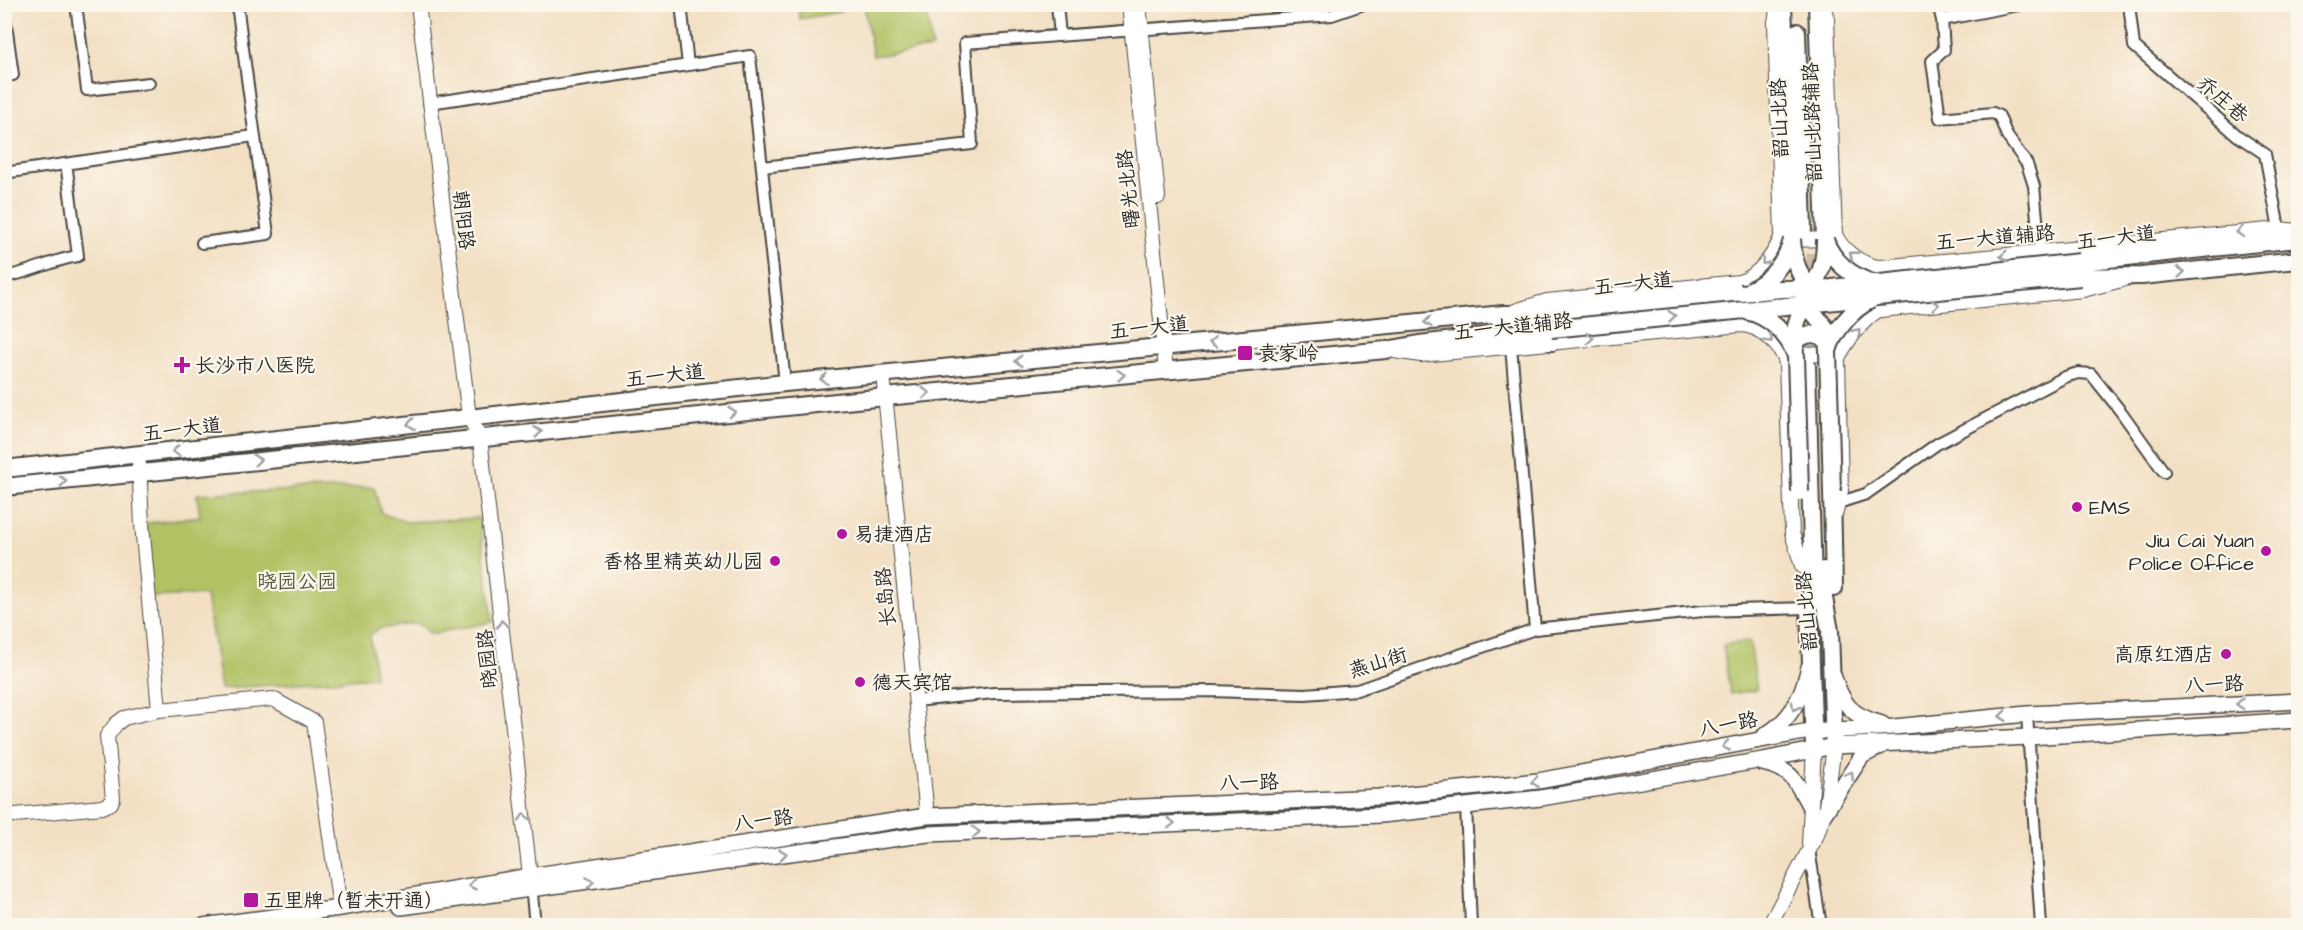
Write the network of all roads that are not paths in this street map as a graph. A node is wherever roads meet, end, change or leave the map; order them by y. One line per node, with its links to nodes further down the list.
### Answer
1 (76, 4): 25 (street)
2 (237, 4): 27 (street)
3 (411, 4): 55 (street, 朝阳路)
4 (418, 4): 26 (street, 朝阳路)
5 (681, 4): 23 (street)
6 (1057, 4): 22 (street)
7 (1129, 4): 21 (street, 曙光北路)
8 (1139, 4): 21 (street, 曙光北路)
9 (1364, 4): 21 (street)
10 (1778, 4): 33 (street, 韶山北路辅路)
11 (1784, 4): 33 (main road)
12 (1794, 4): 33 (main road, 韶山北路)
13 (1806, 4): 33 (main road, 韶山北路)
14 (1833, 4): 19 (street)
15 (1938, 4): 20 (street)
16 (2025, 4): 20 (street)
17 (2129, 4): 31 (street, 乔庄巷)
18 (4, 10): 24 (street)
19 (1821, 12): 33 (main road)
20 (1942, 20): 36 (street)
21 (1136, 29): 22 (street); 48 (street, 曙光北路)
22 (1060, 36): 28 (street)
23 (688, 65): 26 (street); 28 (street)
24 (13, 75)
25 (149, 83)
26 (429, 103): 55 (street, 朝阳路)
27 (254, 136): 30 (street); 35 (street)
28 (762, 167): 53 (street)
29 (67, 170): 40 (street)
30 (4, 173)
31 (2279, 229): 32 (street, 五一大道辅路); 38 (street, 五一大道辅路, one-way to 38)
32 (2298, 231)
33 (1809, 239): 41 (main road, one-way to 33, bridge); 42 (main road, one-way to 42, bridge); 43 (main road, bridge); 43 (main road, bridge)
34 (2298, 239): 38 (main road, 五一大道)
35 (202, 243)
36 (2040, 252): 38 (street, 五一大道辅路); 41 (street, 五一大道辅路, one-way to 41)
37 (2298, 260): 39 (main road, 五一大道, one-way to 37)
38 (2080, 263): 39 (main road, 五一大道); 41 (main road, 五一大道, bridge)
39 (2142, 276): 41 (street, one-way to 39)
40 (4, 277)
41 (1874, 290): 43 (main road, 五一大道, bridge); 49 (main road, one-way to 41, bridge)
42 (1742, 294): 43 (main road, 五一大道, bridge); 43 (main road, 五一大道, bridge); 44 (street, 五一大道辅路); 45 (street); 46 (main road, 五一大道, bridge); 50 (main road, bridge)
43 (1814, 297): 49 (main road, bridge); 50 (main road, bridge)
44 (1504, 314): 46 (main road, 五一大道); 48 (main road, 五一大道, one-way to 48)
45 (1752, 326): 46 (street, 五一大道辅路, one-way to 45); 50 (street, one-way to 50)
46 (1550, 328): 47 (main road, 五一大道)
47 (1509, 340): 51 (main road, 五一大道); 64 (street)
48 (1168, 346): 51 (street, 曙光北路); 52 (main road, 五一大道, one-way to 52)
49 (1832, 349): 50 (main road, bridge); 61 (main road, bridge)
50 (1800, 357): 62 (main road, bridge); 62 (street); 63 (main road, 韶山北路); 65 (main road, 韶山北路)
51 (1170, 370): 54 (main road, 五一大道, one-way to 51)
52 (883, 374): 53 (main road, 五一大道, one-way to 53); 54 (street, 长岛路)
53 (785, 383): 55 (main road, 五一大道)
54 (885, 397): 56 (main road, 五一大道, one-way to 54); 68 (street, 长岛路)
55 (466, 417): 56 (street, 朝阳路); 57 (main road, 五一大道, one-way to 57)
56 (473, 439): 57 (main road, 五一大道, one-way to 56); 87 (street, 晓园路, one-way to 56)
57 (139, 464): 58 (main road, 五一大道); 60 (main road, 五一大道, one-way to 57); 70 (street)
58 (7, 468)
59 (2164, 472): 61 (street)
60 (4, 487)
61 (1835, 497): 65 (main road)
62 (1802, 566): 63 (main road)
63 (1809, 608): 64 (street, 燕山街); 66 (main road, 韶山北路)
64 (1535, 629): 68 (street, 燕山街)
65 (1830, 631): 67 (main road, 韶山北路)
66 (1812, 656): 74 (main road, 韶山北路); 77 (main road, one-way to 77)
67 (1832, 673): 73 (main road); 76 (main road, 韶山北路)
68 (915, 701): 84 (street, 长岛路)
69 (2298, 701): 71 (main road, 八一路, one-way to 71)
70 (159, 710): 83 (street); 88 (street)
71 (2027, 714): 73 (main road, 八一路, one-way to 73); 75 (street)
72 (2298, 720): 75 (main road, 八一路)
73 (1894, 727): 76 (main road, 八一路)
74 (1814, 731): 76 (main road, 八一路); 77 (main road, 八一路); 79 (main road, 韶山北路)
75 (2029, 737): 78 (main road, 八一路); 96 (street)
76 (1833, 738): 78 (main road, 八一路); 79 (main road, 八一路); 85 (street, 韶山北路)
77 (1754, 741): 84 (main road, 八一路, one-way to 84)
78 (1886, 743): 85 (main road, one-way to 78)
79 (1814, 749): 80 (main road, 八一路); 82 (street, 韶山北路)
80 (1756, 761): 81 (main road, 八一路); 82 (main road)
81 (1466, 806): 87 (main road, 八一路, one-way to 81); 93 (street)
82 (1810, 807): 86 (street, 韶山北路)
83 (4, 816)
84 (927, 816): 87 (main road, 八一路)
85 (1822, 817): 86 (street, 韶山北路)
86 (1809, 849): 94 (street, 韶山北路); 95 (street)
87 (531, 883): 88 (main road, 八一路, one-way to 88); 89 (main road, 八一路); 92 (street)
88 (340, 908): 90 (main road, 八一路)
89 (307, 922): 91 (main road, 八一路)
90 (203, 926)
91 (261, 926)
92 (535, 926)
93 (1471, 926)
94 (1769, 926)
95 (1821, 926)
96 (2041, 926)

